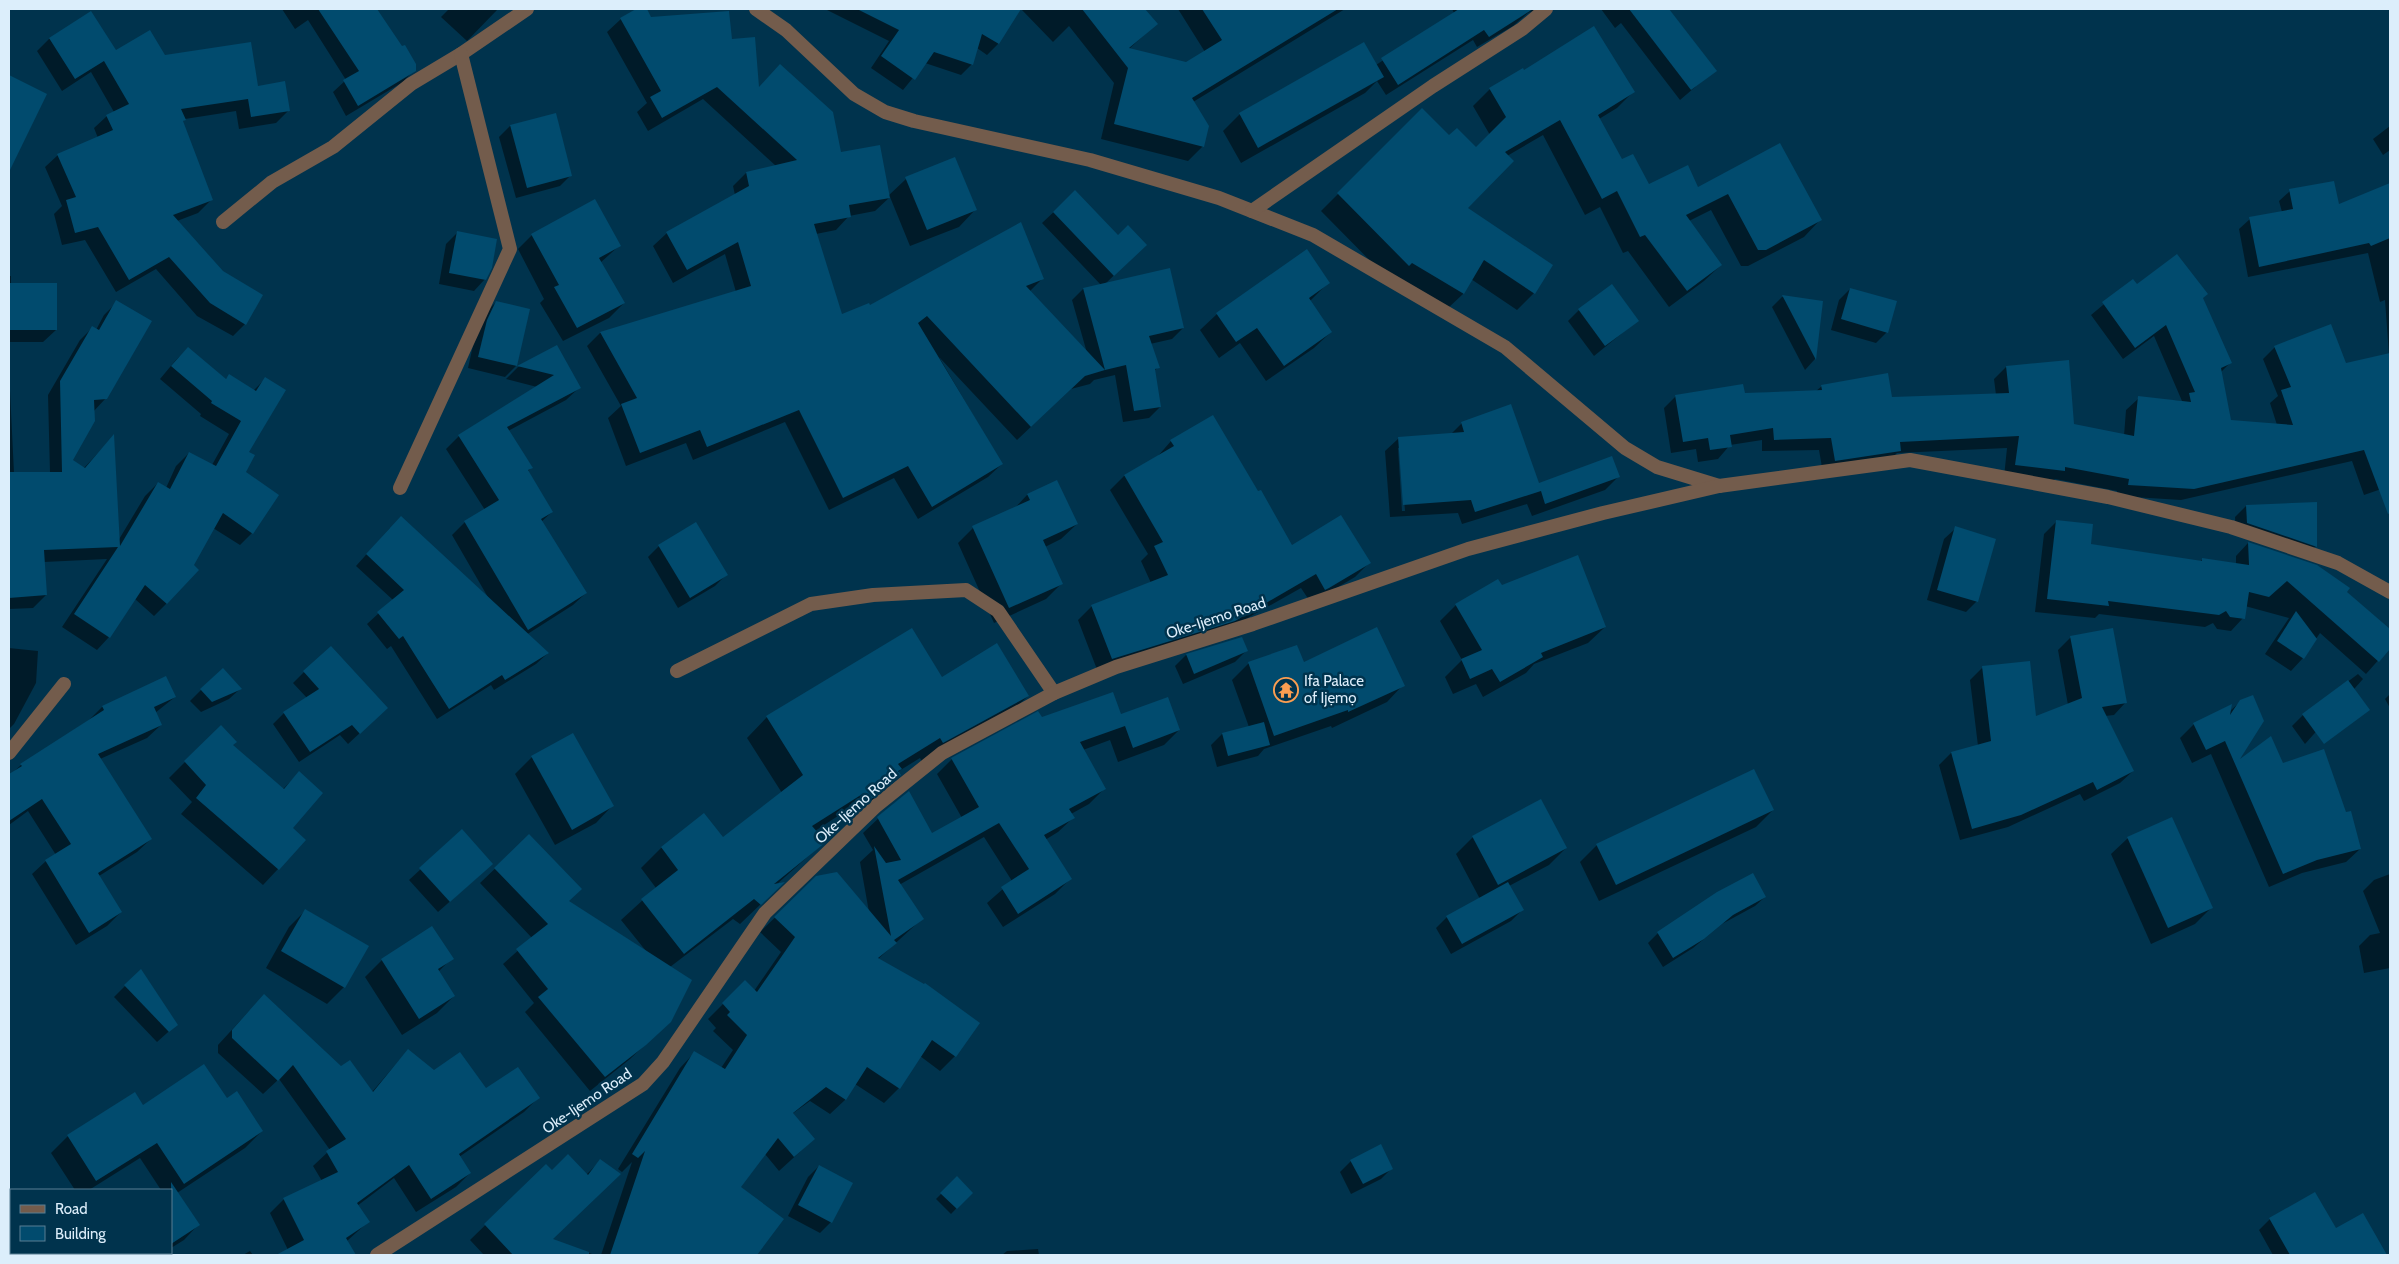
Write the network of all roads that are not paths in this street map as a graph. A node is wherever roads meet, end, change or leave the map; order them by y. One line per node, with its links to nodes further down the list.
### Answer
1 (527, 9): 4 (street)
2 (756, 9): 5 (street)
3 (1546, 9): 5 (street)
4 (460, 54): 6 (street); 8 (street)
5 (1252, 211): 7 (street)
6 (223, 222)
7 (1719, 486): 9 (street, Oke-Ijemo Road); 12 (street, Oke-Ijemo Road)
8 (400, 488)
9 (2390, 592)
10 (677, 671): 12 (street)
11 (64, 684): 13 (street)
12 (1054, 693): 14 (street, Oke-Ijemo Road)
13 (9, 753)
14 (377, 1255)

